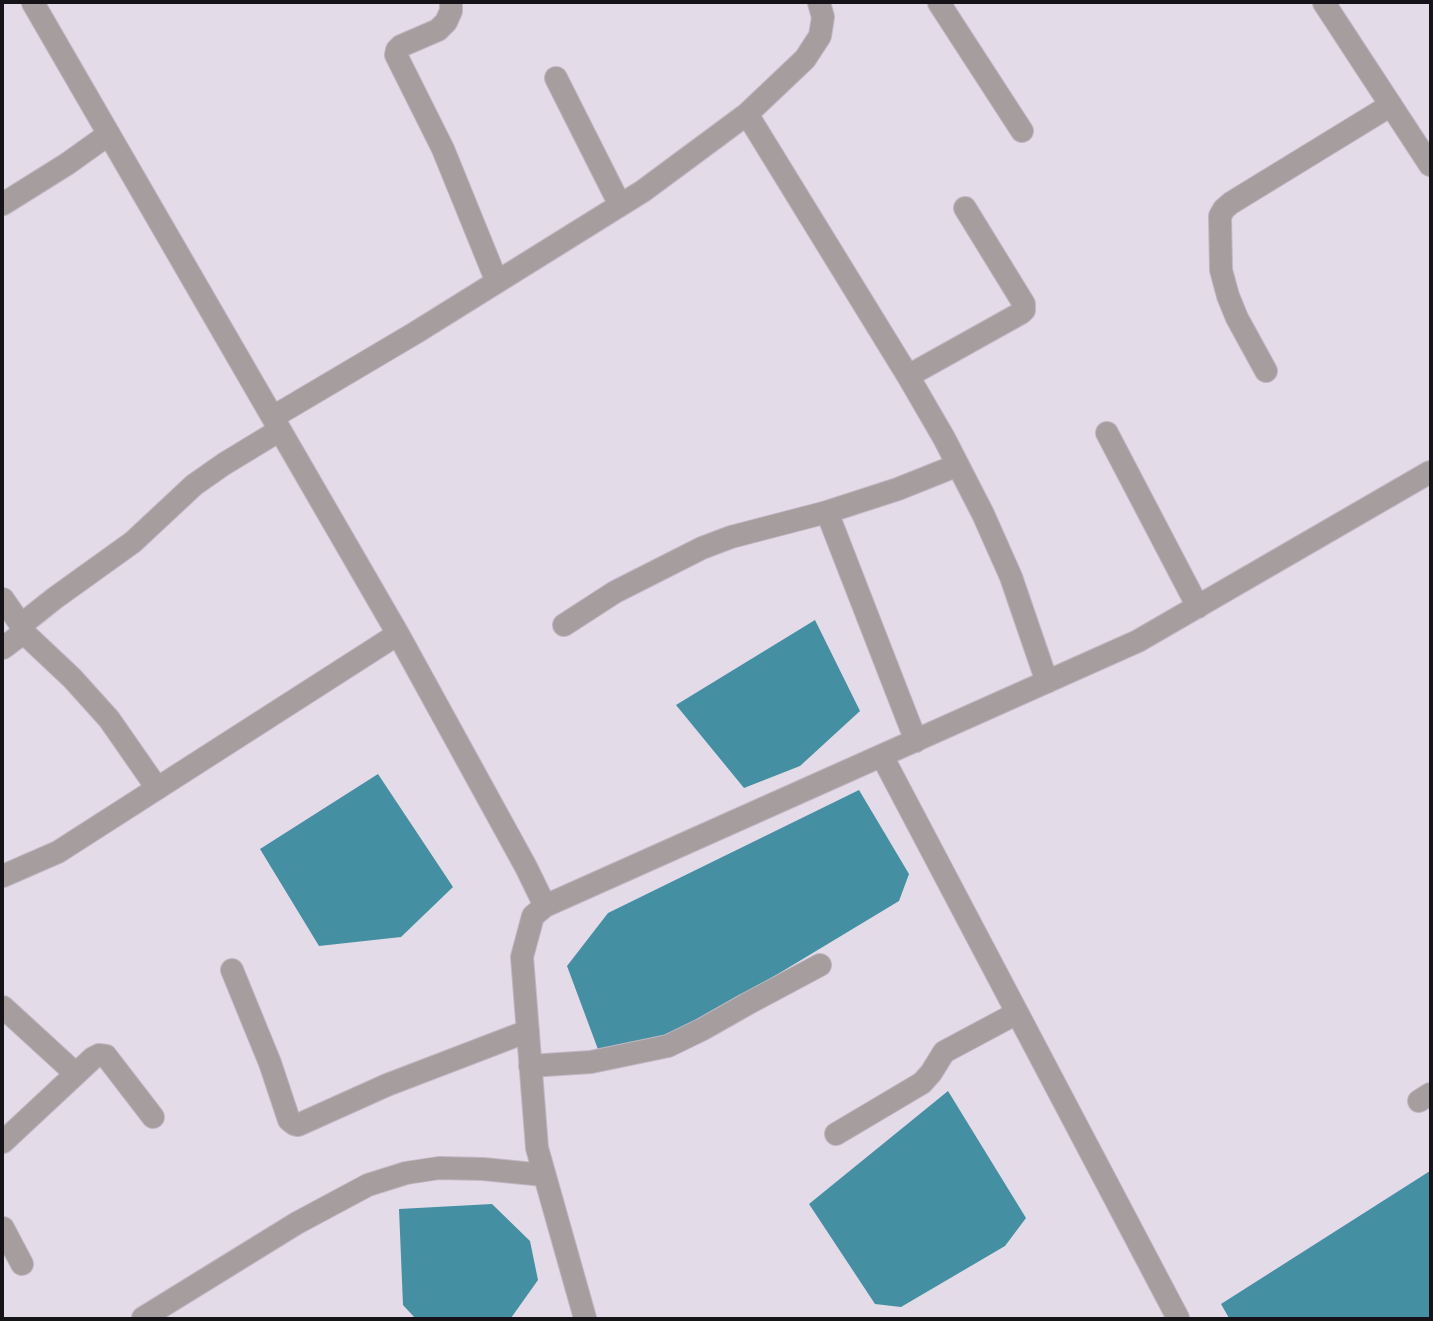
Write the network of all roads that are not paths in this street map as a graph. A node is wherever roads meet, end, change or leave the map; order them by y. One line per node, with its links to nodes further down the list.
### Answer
1 (33, 3): 10 (street)
2 (451, 3): 15 (street)
3 (819, 3): 8 (street)
4 (939, 3): 9 (street)
5 (1324, 3): 7 (street)
6 (556, 78): 13 (street)
7 (1391, 105): 11 (street); 16 (street)
8 (747, 114): 13 (street); 17 (street)
9 (1022, 131)
10 (109, 134): 12 (street); 18 (street)
11 (1430, 165)
12 (3, 204)
13 (620, 205): 15 (street)
14 (965, 208): 17 (street)
15 (497, 282): 18 (street)
16 (1266, 370)
17 (908, 376): 20 (street)
18 (276, 424): 26 (street); 27 (street)
19 (1107, 433): 24 (street)
20 (958, 464): 22 (street); 29 (street)
21 (1430, 472): 24 (street)
22 (827, 512): 25 (street); 30 (street)
23 (3, 599): 26 (street)
24 (1198, 607): 29 (street)
25 (564, 625)
26 (21, 628): 28 (street); 32 (street)
27 (398, 634): 32 (street); 34 (street)
28 (3, 648)
29 (1047, 682): 30 (street)
30 (916, 741): 31 (street)
31 (882, 756): 34 (street); 38 (street)
32 (157, 788): 33 (street)
33 (3, 876)
34 (545, 906): 39 (street)
35 (820, 965): 40 (street)
36 (232, 970): 39 (street)
37 (3, 1007): 41 (street)
38 (1017, 1013): 43 (street); 50 (street)
39 (528, 1031): 40 (street)
40 (530, 1066): 45 (street)
41 (76, 1074): 42 (street); 44 (street)
42 (153, 1116)
43 (836, 1134)
44 (3, 1142)
45 (544, 1174): 48 (street); 49 (street)
46 (3, 1228): 47 (street)
47 (22, 1264)
48 (143, 1318)
49 (584, 1318)
50 (1178, 1318)

